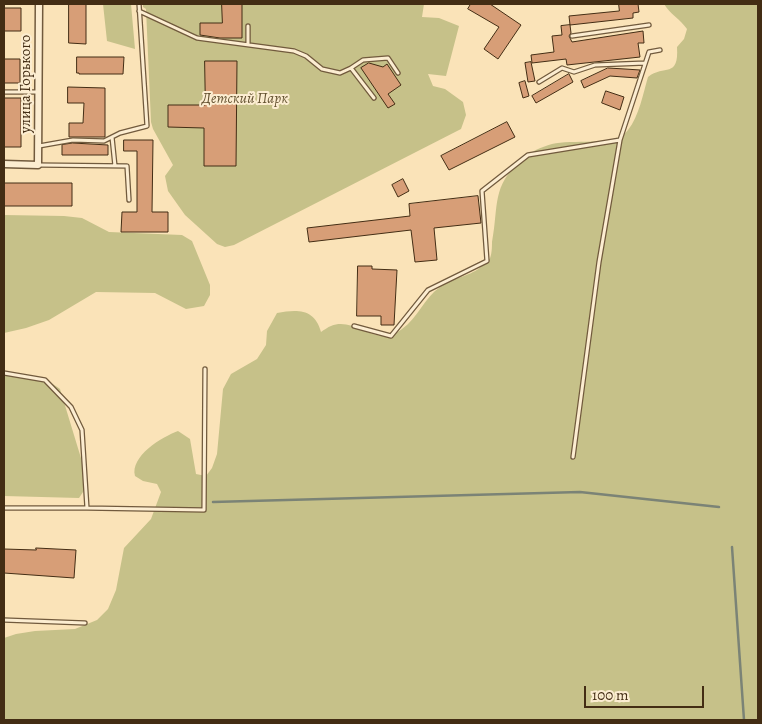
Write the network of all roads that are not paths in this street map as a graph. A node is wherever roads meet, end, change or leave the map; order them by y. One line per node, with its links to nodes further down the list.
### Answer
1 (39, 4): 14 (street, улица Горького)
2 (139, 4): 3 (lane)
3 (139, 11): 7 (lane); 16 (lane)
4 (649, 25): 6 (lane)
5 (248, 26): 7 (lane)
6 (572, 36)
7 (248, 44): 10 (lane)
8 (660, 50): 9 (lane)
9 (645, 63): 12 (lane); 17 (lane)
10 (351, 68): 11 (lane); 15 (lane)
11 (398, 73)
12 (539, 82)
13 (4, 92): 14 (lane)
14 (38, 92): 18 (street, улица Горького)
15 (374, 98)
16 (112, 137): 18 (lane); 21 (lane)
17 (620, 140): 23 (lane); 26 (lane)
18 (38, 146): 20 (street, улица Горького)
19 (4, 164): 20 (street)
20 (38, 165): 21 (lane)
21 (115, 166): 22 (lane)
22 (129, 200)
23 (354, 326)
24 (205, 369): 28 (lane)
25 (4, 372): 28 (lane)
26 (573, 457)
27 (4, 508): 28 (lane)
28 (87, 508)
29 (4, 620): 30 (lane)
30 (85, 624)

